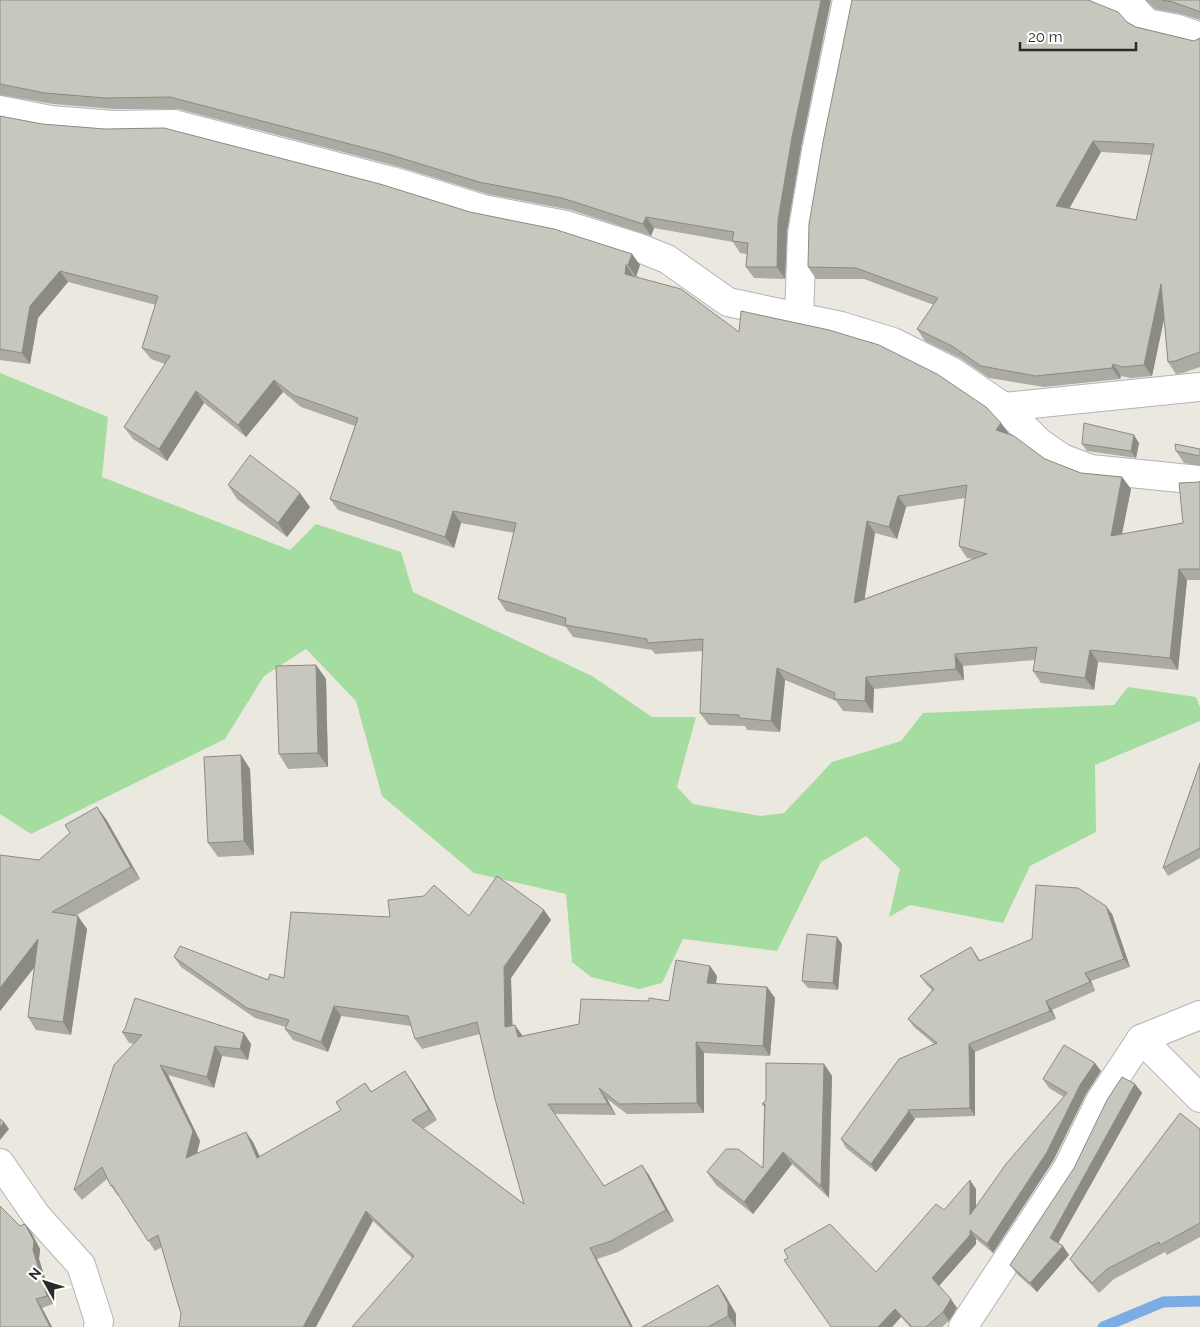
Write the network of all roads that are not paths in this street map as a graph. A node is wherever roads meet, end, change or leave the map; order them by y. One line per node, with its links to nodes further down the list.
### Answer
1 (847, 0): 5 (street)
2 (1105, 0): 3 (street)
3 (1200, 37)
4 (0, 110): 5 (street)
5 (799, 316): 7 (street)
6 (1200, 387): 7 (street)
7 (1004, 407): 8 (street)
8 (1200, 480)
9 (1200, 1015): 10 (street)
10 (1141, 1039): 11 (street); 14 (street)
11 (1200, 1098)
12 (0, 1163): 13 (street)
13 (98, 1327)
14 (963, 1327)

